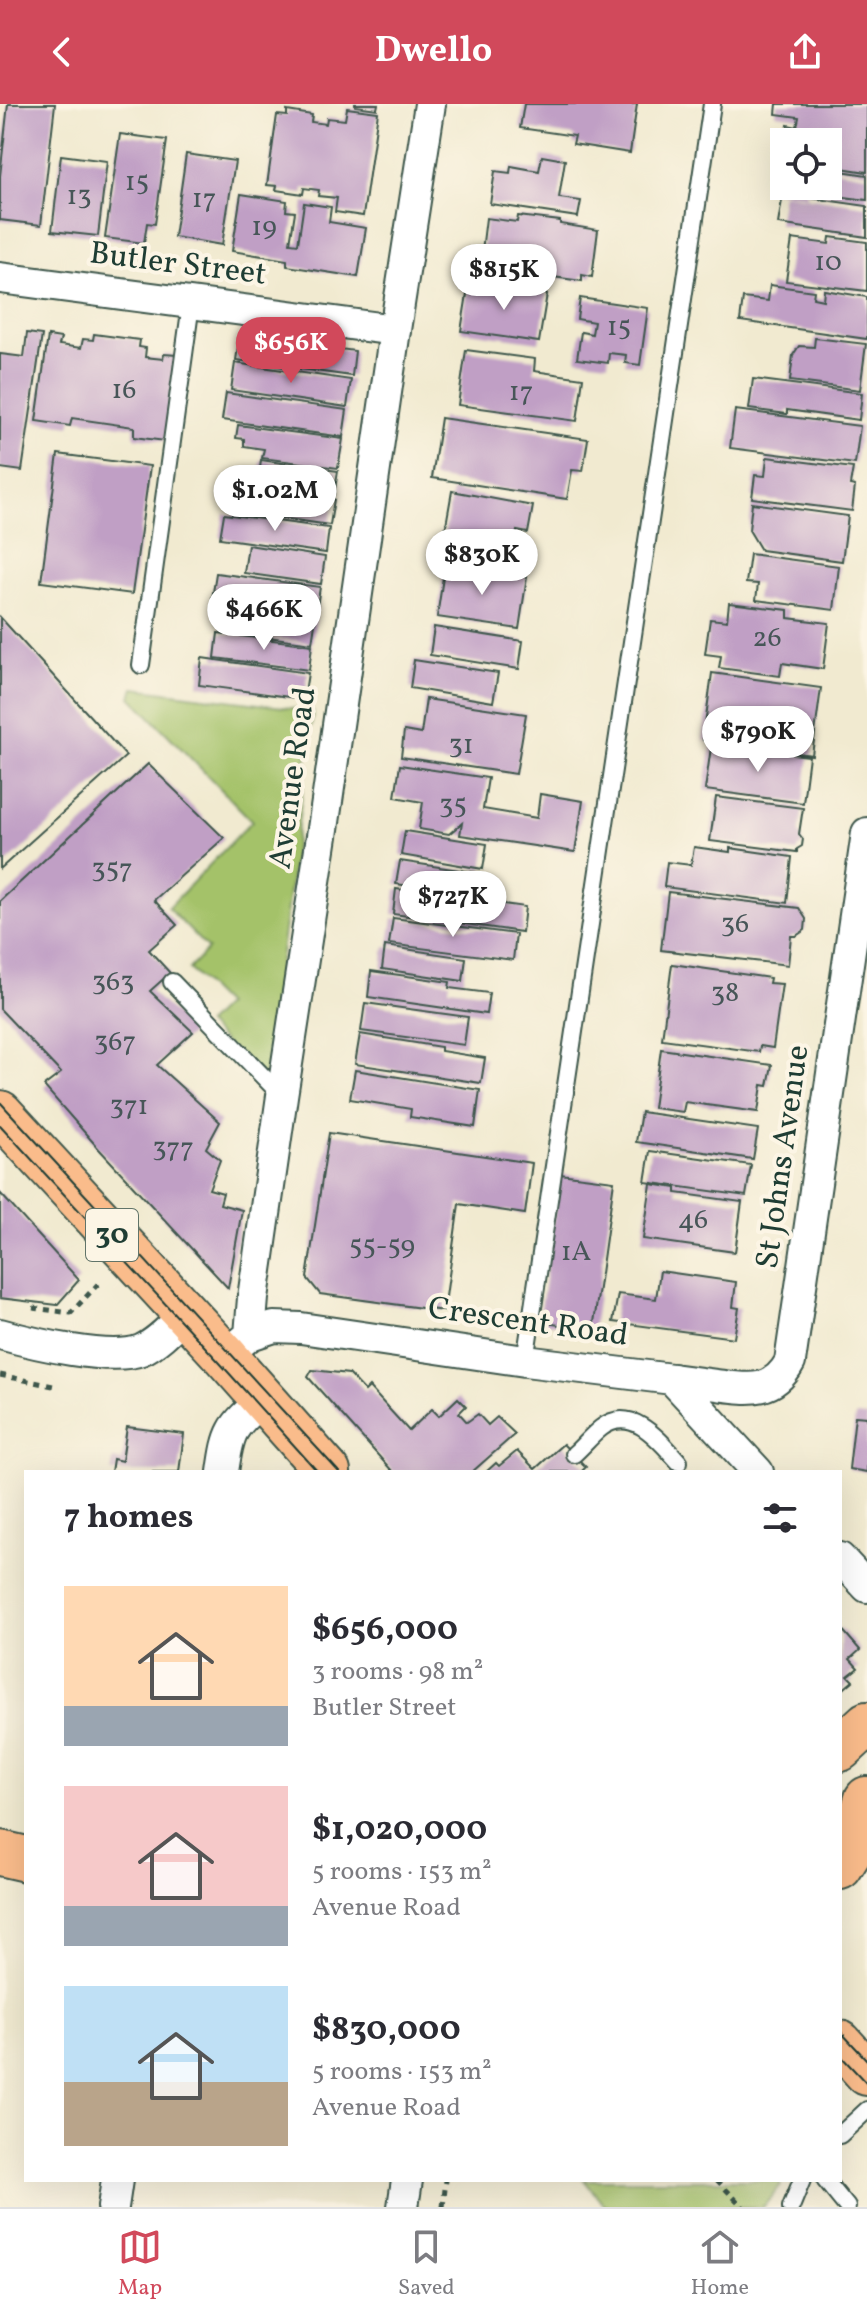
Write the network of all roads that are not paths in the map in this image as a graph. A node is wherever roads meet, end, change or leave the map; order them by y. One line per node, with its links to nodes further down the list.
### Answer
1 (430, 104): 5 (street, Avenue Road)
2 (712, 104): 14 (lane)
3 (0, 278): 4 (street, Butler Street)
4 (191, 304): 5 (street, Butler Street); 6 (lane)
5 (395, 330): 9 (street, Avenue Road)
6 (141, 665)
7 (867, 833): 15 (street, St Johns Avenue)
8 (172, 982): 9 (lane)
9 (282, 1096): 13 (street, Avenue Road)
10 (0, 1113): 11 (main road, 30)
11 (184, 1315): 12 (street); 13 (main road, 30)
12 (0, 1334)
13 (238, 1346): 14 (street, Crescent Road); 16 (main road, 30)
14 (525, 1361): 15 (street, Crescent Road)
15 (672, 1379): 21 (street)
16 (263, 1399): 19 (street); 20 (main road, 30)
17 (574, 1454): 18 (lane)
18 (679, 1462)
19 (223, 1470)
20 (326, 1470)
21 (756, 1470)
22 (842, 1560): 23 (street)
23 (867, 1587)
24 (867, 1724): 25 (main road)
25 (842, 1747)
26 (867, 1781): 28 (main road)
27 (867, 1799): 33 (main road)
28 (842, 1802)
29 (0, 1847): 30 (main road)
30 (24, 1849)
31 (0, 1853): 32 (main road)
32 (24, 1859)
33 (842, 1864)
34 (842, 2045): 35 (main road)
35 (867, 2073)
36 (867, 2110): 37 (lane)
37 (842, 2133)
38 (117, 2182): 42 (street)
39 (407, 2182): 43 (street)
40 (801, 2182): 44 (lane)
41 (827, 2182): 45 (lane)
42 (113, 2207)
43 (403, 2207)
44 (791, 2207)
45 (847, 2207)

